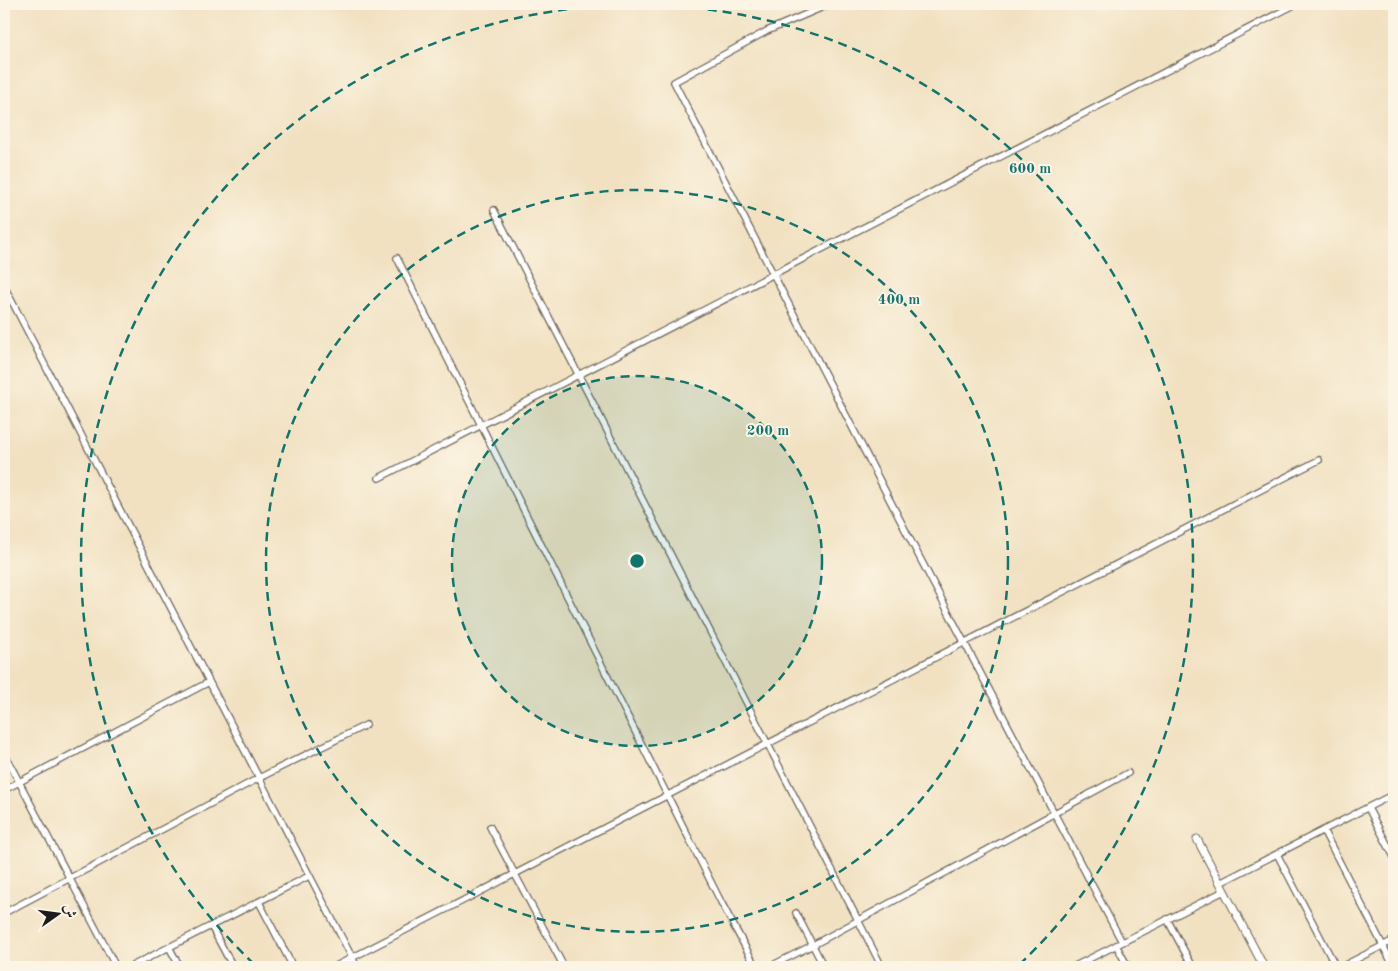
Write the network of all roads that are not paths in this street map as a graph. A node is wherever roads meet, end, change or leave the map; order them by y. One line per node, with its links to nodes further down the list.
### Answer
1 (830, 4): 5 (street)
2 (1296, 4): 5 (street)
3 (494, 210): 7 (street)
4 (397, 258): 8 (street)
5 (773, 274): 7 (street); 11 (street)
6 (4, 286): 12 (street)
7 (579, 375): 8 (street); 14 (street)
8 (482, 425): 10 (street); 21 (street)
9 (1319, 460): 11 (street)
10 (379, 478)
11 (964, 643): 14 (street); 23 (street)
12 (209, 682): 17 (street); 18 (street)
13 (366, 725): 17 (street)
14 (768, 744): 21 (street); 38 (street)
15 (4, 752): 18 (street)
16 (1128, 773): 23 (street)
17 (259, 778): 30 (street); 31 (street)
18 (19, 782): 19 (street); 31 (street)
19 (4, 790)
20 (1394, 794): 22 (street)
21 (668, 795): 29 (street); 54 (street)
22 (1368, 808): 25 (street); 28 (street)
23 (1054, 814): 38 (street); 41 (street)
24 (490, 827): 29 (street)
25 (1323, 830): 27 (street); 43 (street)
26 (1197, 839): 32 (street)
27 (1277, 854): 32 (street); 62 (street)
28 (1394, 857)
29 (515, 874): 45 (street); 53 (street)
30 (309, 876): 34 (street); 45 (street)
31 (69, 878): 35 (street); 46 (street)
32 (1220, 883): 33 (street)
33 (1224, 891): 37 (street); 61 (street)
34 (259, 902): 39 (street); 50 (street)
35 (4, 912)
36 (796, 913): 42 (street)
37 (1167, 919): 41 (street); 60 (street)
38 (858, 920): 42 (street); 57 (street)
39 (212, 926): 44 (street); 49 (street)
40 (1394, 940): 43 (street)
41 (1119, 944): 58 (street); 59 (street)
42 (812, 945): 55 (street); 56 (street)
43 (1383, 946): 63 (street); 64 (street)
44 (169, 947): 47 (street); 48 (street)
45 (352, 958): 51 (street); 52 (street)
46 (116, 967)
47 (130, 967)
48 (180, 967)
49 (233, 967)
50 (293, 967)
51 (334, 967)
52 (357, 967)
53 (564, 967)
54 (756, 967)
55 (769, 967)
56 (824, 967)
57 (882, 967)
58 (1073, 967)
59 (1128, 967)
60 (1193, 967)
61 (1264, 967)
62 (1336, 967)
63 (1342, 967)
64 (1394, 967)

